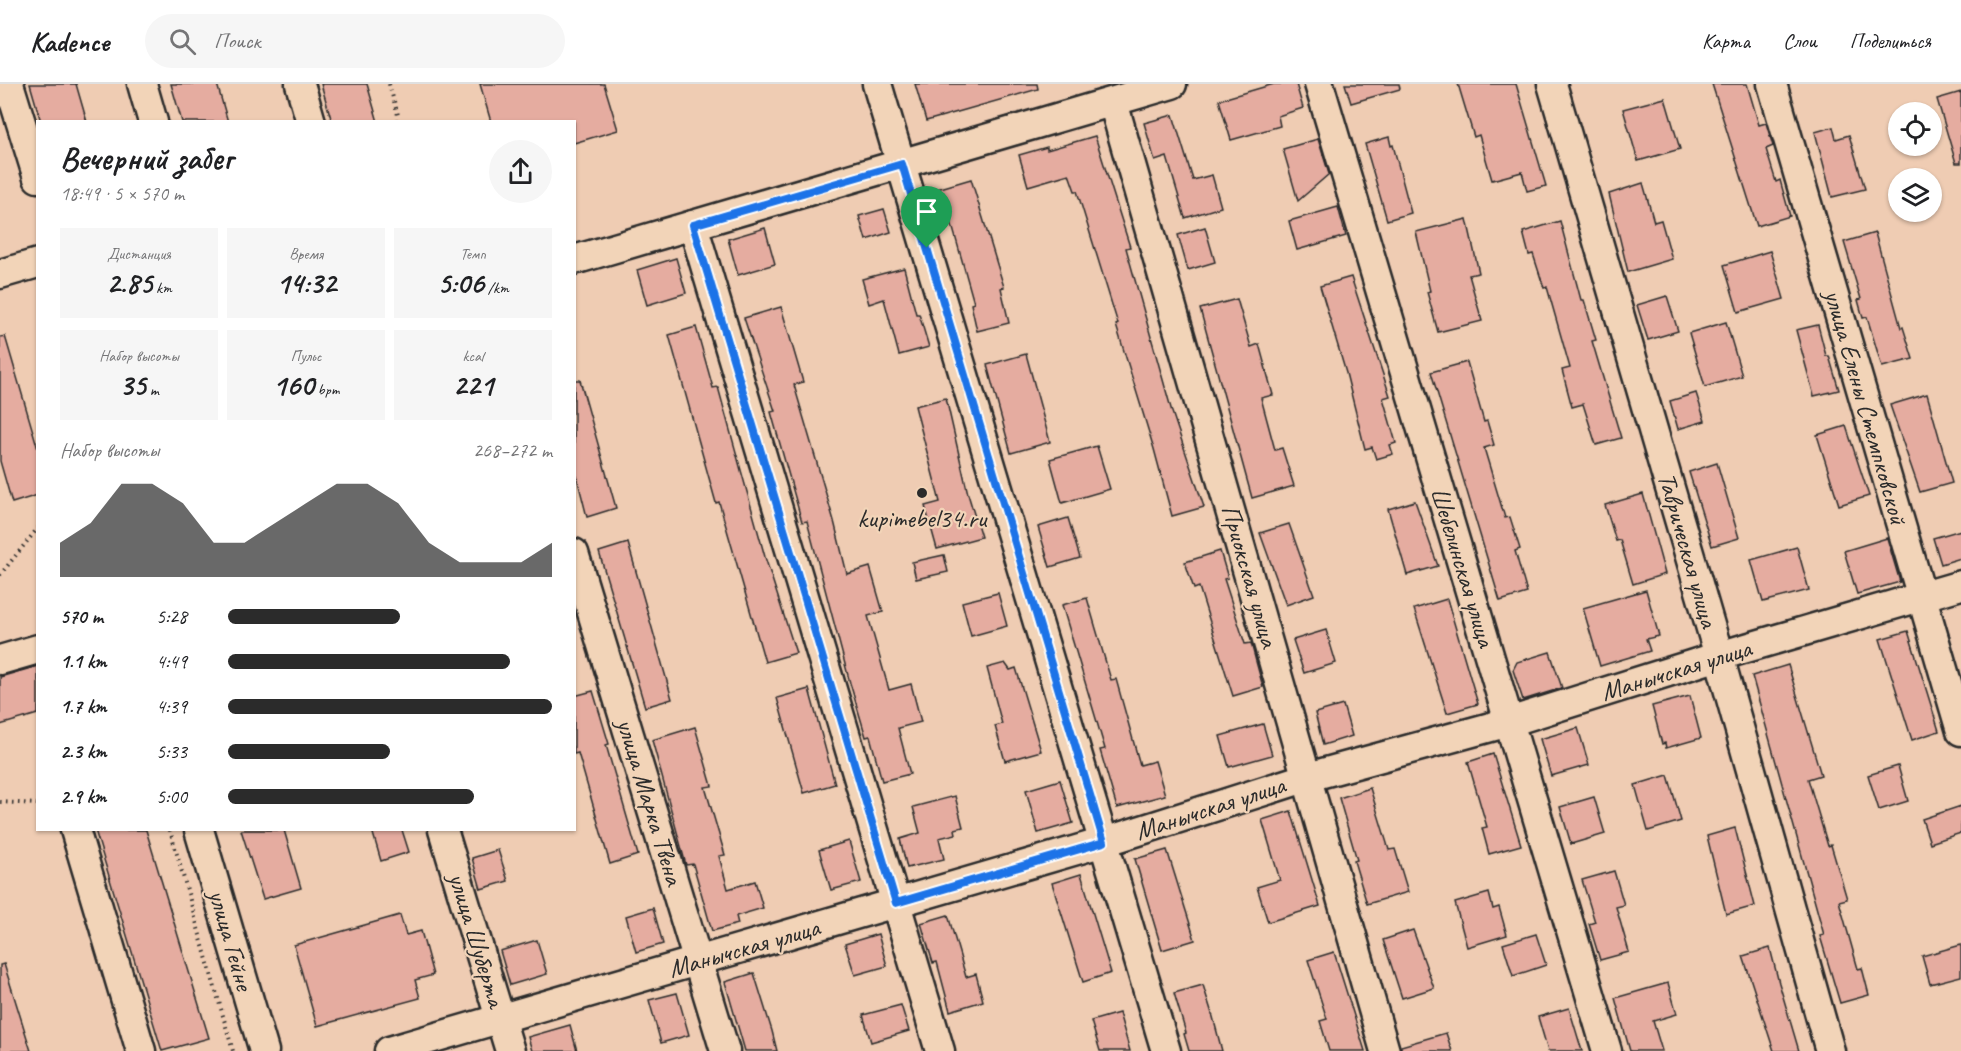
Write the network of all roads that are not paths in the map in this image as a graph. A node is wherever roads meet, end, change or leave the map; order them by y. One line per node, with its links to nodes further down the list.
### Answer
1 (9, 84): 13 (street)
2 (142, 84): 10 (street)
3 (300, 84): 11 (street)
4 (877, 84): 12 (street)
5 (1172, 84): 9 (street)
6 (1318, 84): 24 (street, Шебелинская улица)
7 (1552, 84): 22 (street, Таврическая улица)
8 (1772, 84): 20 (street, улица Елены Стемпковской)
9 (1113, 102): 12 (street); 26 (street, Приокская улица)
10 (152, 120)
11 (310, 120)
12 (902, 164): 14 (street); 30 (street)
13 (36, 172)
14 (693, 225): 15 (street); 31 (street)
15 (576, 259)
16 (35, 271): 17 (street)
17 (0, 274)
18 (576, 560): 32 (street, улица Марка Твена)
19 (1961, 585): 20 (street, Манычская улица)
20 (1921, 596): 22 (street, Манычская улица); 25 (street, улица Елены Стемпковской)
21 (36, 650): 23 (street)
22 (1719, 656): 24 (street, Манычская улица); 43 (street, Таврическая улица)
23 (0, 660)
24 (1509, 722): 26 (street, Манычская улица); 42 (street, Шебелинская улица)
25 (1961, 730)
26 (1308, 777): 30 (street, Манычская улица); 41 (street, Приокская улица)
27 (75, 831): 34 (street)
28 (199, 831): 35 (street, улица Гейне)
29 (443, 831): 33 (street, улица Шуберта)
30 (1104, 842): 31 (street, Манычская улица); 40 (street)
31 (896, 903): 32 (street, Манычская улица); 39 (street)
32 (698, 962): 33 (street, Манычская улица); 38 (street, улица Марка Твена)
33 (501, 1020): 36 (street, Манычская улица); 37 (street, улица Шуберта)
34 (141, 1051)
35 (263, 1051)
36 (389, 1051)
37 (510, 1051)
38 (725, 1051)
39 (940, 1051)
40 (1166, 1051)
41 (1385, 1051)
42 (1607, 1051)
43 (1830, 1051)

